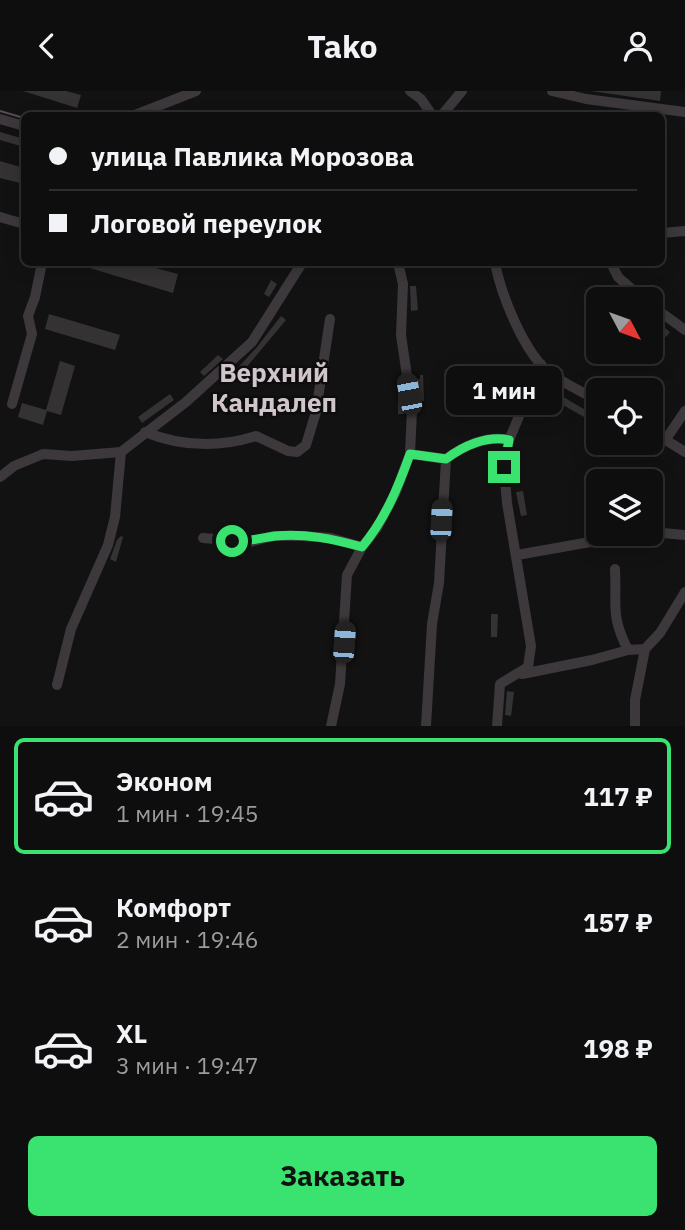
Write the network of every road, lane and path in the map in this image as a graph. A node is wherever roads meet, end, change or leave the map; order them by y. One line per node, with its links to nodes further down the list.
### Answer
1 (196, 91): 5 (street)
2 (410, 91): 6 (street)
3 (462, 91): 7 (street)
4 (552, 91): 8 (street)
5 (143, 112)
6 (430, 112)
7 (444, 112)
8 (685, 112)
9 (0, 119): 10 (street)
10 (21, 125)
11 (0, 218): 12 (street)
12 (21, 223)
13 (685, 232): 14 (street)
14 (665, 233)
15 (41, 266): 26 (street)
16 (300, 266): 28 (street)
17 (399, 266): 34 (street)
18 (496, 266): 24 (street)
19 (612, 266): 20 (street)
20 (629, 287)
21 (663, 314): 23 (street)
22 (330, 319): 28 (street)
23 (685, 330)
24 (541, 363): 25 (street); 31 (street)
25 (586, 394)
26 (12, 404)
27 (685, 411): 30 (street)
28 (145, 432): 32 (street)
29 (663, 437): 30 (street)
30 (666, 439): 33 (street)
31 (509, 440): 35 (street); 42 (street)
32 (121, 451): 36 (street); 48 (street)
33 (685, 452)
34 (410, 454): 35 (street); 41 (street)
35 (446, 459): 50 (street)
36 (0, 477)
37 (663, 533): 38 (street)
38 (685, 535)
39 (203, 538): 41 (street)
40 (586, 543): 42 (street)
41 (362, 547): 49 (street)
42 (517, 555): 47 (street)
43 (615, 569): 46 (street)
44 (685, 592): 45 (street)
45 (645, 649): 46 (street); 52 (street)
46 (628, 650): 47 (street)
47 (515, 675): 51 (street)
48 (57, 685)
49 (331, 726)
50 (426, 726)
51 (497, 726)
52 (635, 726)

